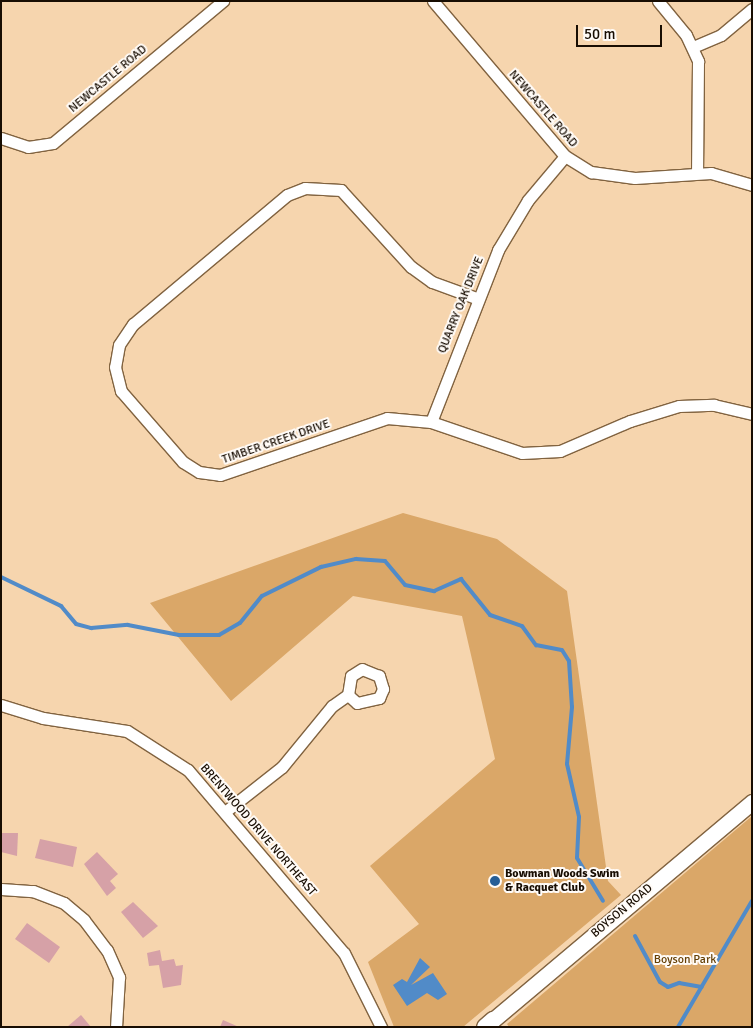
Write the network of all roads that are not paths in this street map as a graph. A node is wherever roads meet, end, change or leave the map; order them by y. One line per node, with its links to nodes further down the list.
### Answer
1 (223, 1): 6 (street, NEWCASTLE ROAD)
2 (433, 1): 7 (street, NEWCASTLE ROAD)
3 (658, 1): 5 (street)
4 (752, 9): 5 (street)
5 (693, 47): 8 (street)
6 (1, 138)
7 (565, 156): 8 (street, NEWCASTLE ROAD); 10 (street, QUARRY OAK DRIVE)
8 (697, 172): 9 (street, NEWCASTLE ROAD)
9 (752, 185)
10 (476, 298): 12 (street, QUARRY OAK DRIVE); 12 (street, TIMBER CREEK DRIVE)
11 (752, 414): 12 (street, TIMBER CREEK DRIVE)
12 (431, 422)
13 (348, 695): 16 (street)
14 (1, 705): 16 (street, BRENTWOOD DRIVE NORTHEAST)
15 (752, 802): 18 (street, BOYSON ROAD)
16 (226, 811): 20 (street, BRENTWOOD DRIVE NORTHEAST)
17 (1, 889): 19 (street)
18 (489, 1023)
19 (116, 1027)
20 (381, 1027)

